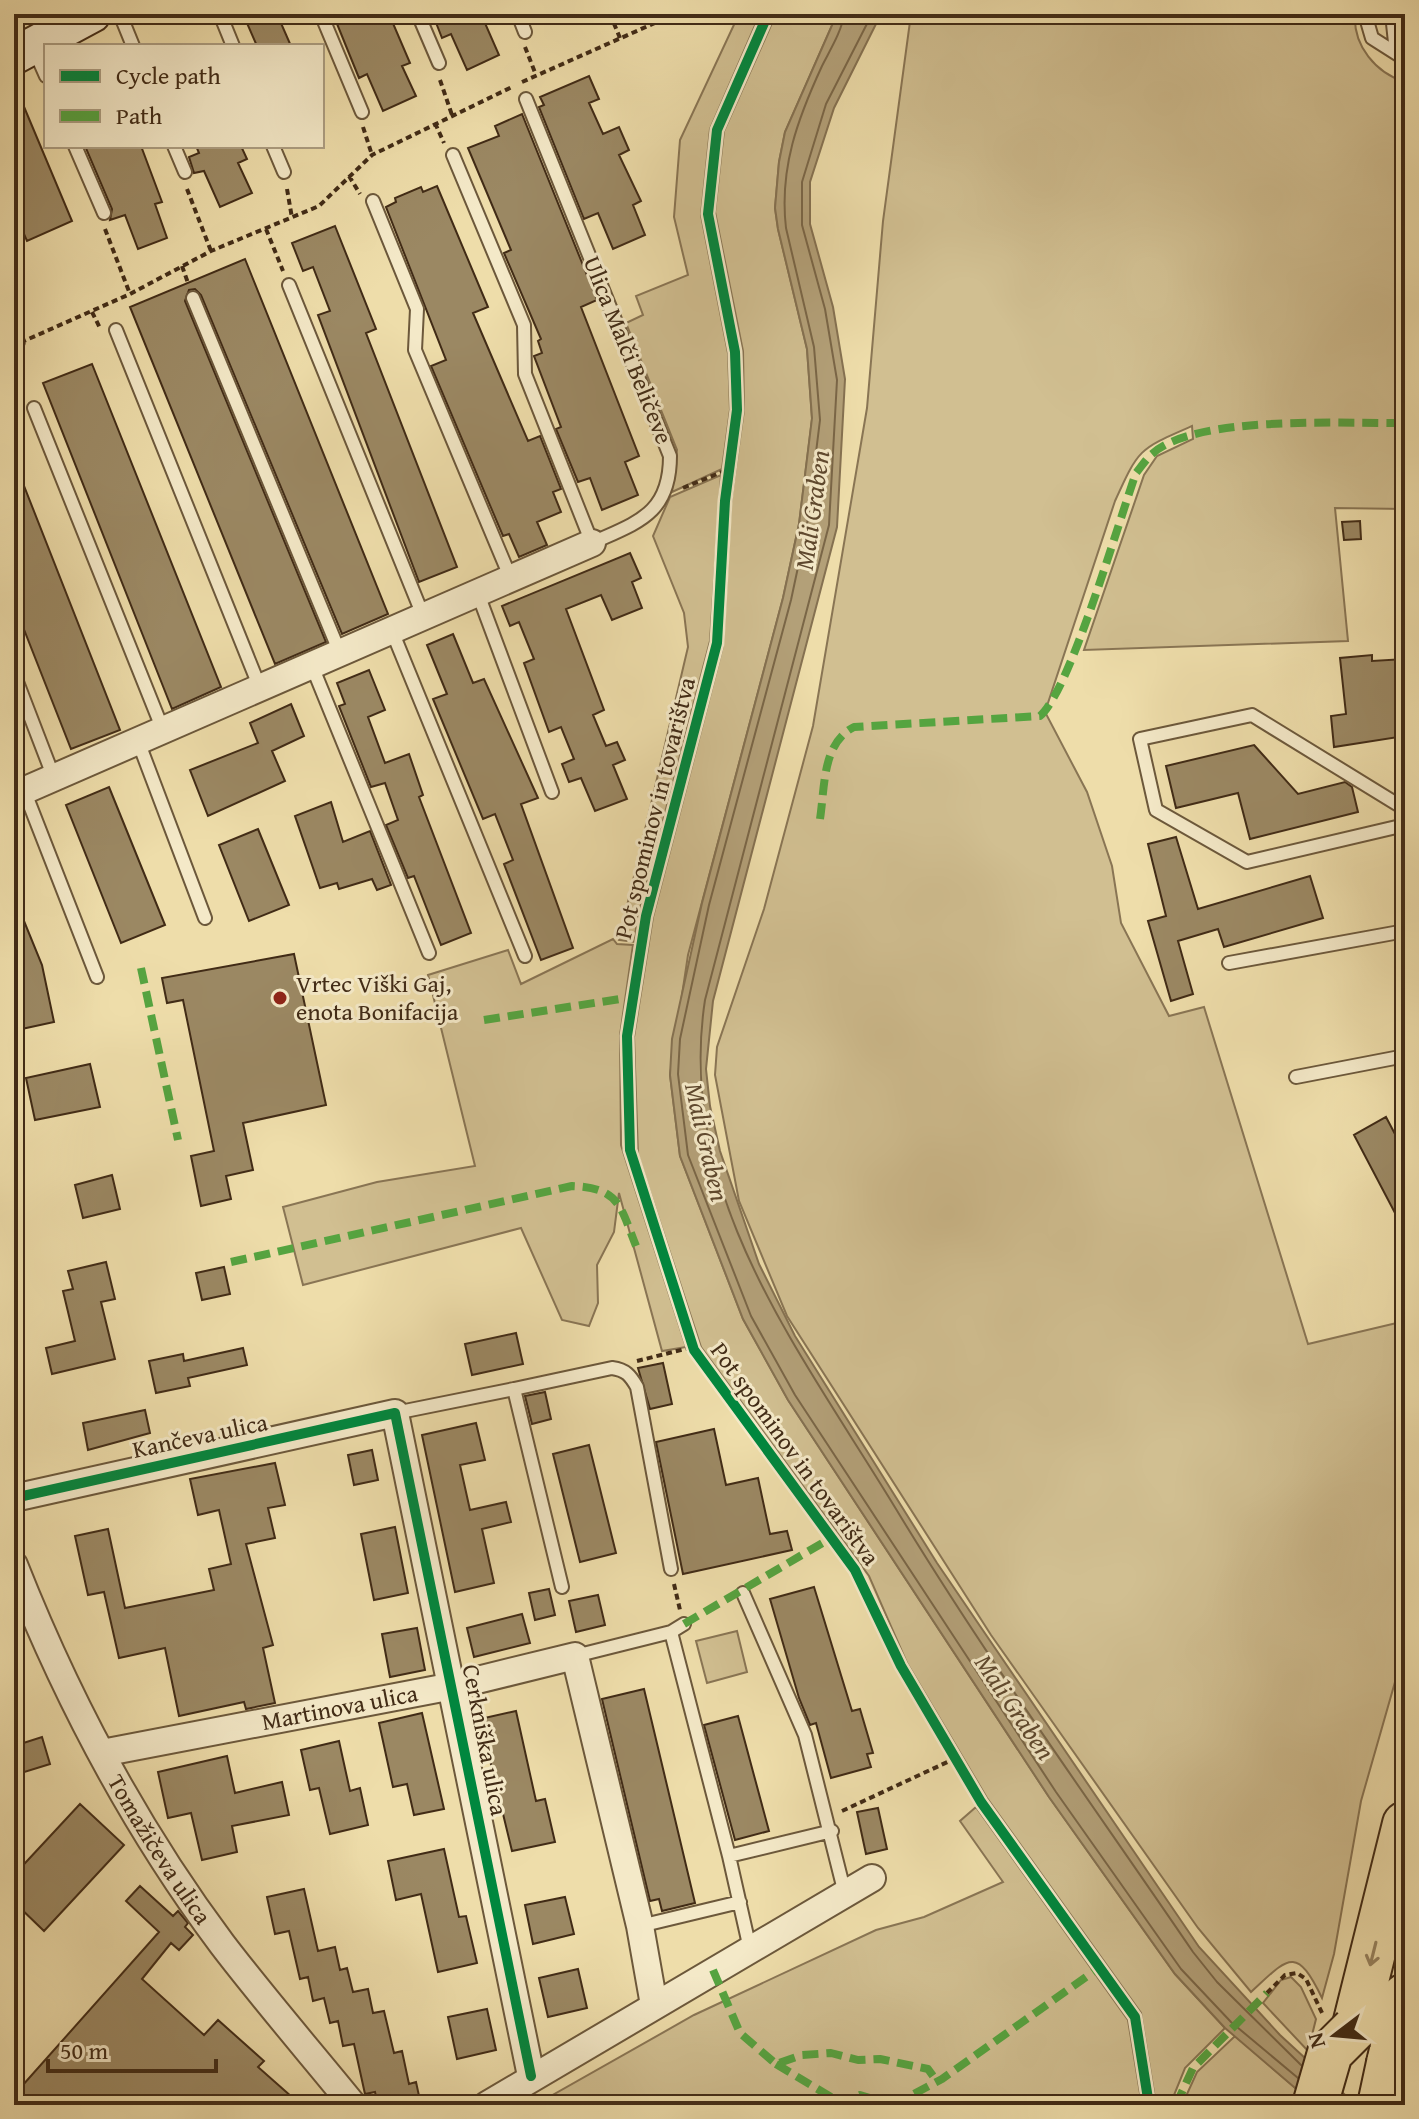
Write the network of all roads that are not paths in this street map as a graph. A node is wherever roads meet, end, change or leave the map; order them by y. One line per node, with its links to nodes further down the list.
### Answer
1 (92, 14): 10 (street)
2 (120, 14): 11 (lane)
3 (220, 14): 12 (lane)
4 (321, 14): 16 (lane)
5 (418, 14): 14 (lane)
6 (518, 14): 9 (lane)
7 (1365, 14): 13 (lane)
8 (1392, 14): 13 (lane)
9 (525, 32)
10 (52, 44)
11 (132, 44)
12 (232, 44)
13 (1400, 55)
14 (439, 63)
15 (526, 99): 29 (lane, Ulica Malči Beličeve)
16 (362, 112)
17 (76, 148): 24 (lane)
18 (175, 148): 21 (lane)
19 (274, 148): 22 (lane)
20 (453, 155): 29 (lane)
21 (185, 172)
22 (284, 172)
23 (373, 201): 30 (lane)
24 (104, 213)
25 (289, 285): 32 (lane)
26 (193, 298): 34 (lane)
27 (116, 330): 37 (lane)
28 (34, 408): 38 (lane)
29 (592, 543): 30 (street)
30 (511, 579): 31 (street)
31 (478, 594): 32 (street); 42 (lane)
32 (424, 618): 33 (street)
33 (392, 631): 34 (street); 48 (lane)
34 (341, 654): 35 (street)
35 (312, 666): 37 (street); 47 (lane)
36 (14, 674): 40 (lane)
37 (260, 688): 38 (street)
38 (163, 730): 39 (street)
39 (138, 741): 40 (street); 45 (lane)
40 (54, 778): 41 (street)
41 (19, 792): 50 (lane)
42 (552, 792)
43 (1405, 809): 44 (lane)
44 (1405, 825)
45 (205, 918)
46 (1405, 931): 49 (lane)
47 (429, 953)
48 (525, 956)
49 (1229, 963)
50 (97, 977)
51 (1405, 1056): 52 (lane)
52 (1296, 1077)
53 (514, 1389): 54 (lane, Kančeva ulica); 57 (lane, Kančeva ulica); 58 (lane)
54 (395, 1413): 55 (street, Kančeva ulica); 63 (street, Cerkniška ulica)
55 (14, 1498)
56 (14, 1565): 64 (street, Tomažičeva ulica)
57 (671, 1569)
58 (562, 1587)
59 (743, 1593): 66 (lane)
60 (684, 1624): 61 (lane, Martinova ulica)
61 (671, 1632): 62 (lane, Martinova ulica); 67 (lane)
62 (575, 1656): 63 (street, Martinova ulica); 71 (street)
63 (453, 1686): 64 (street, Martinova ulica); 76 (street, Cerkniška ulica)
64 (102, 1753): 77 (street, Tomažičeva ulica)
65 (1405, 1824): 75 (highway, one-way to 75)
66 (832, 1831): 67 (lane); 69 (lane)
67 (729, 1856): 70 (lane)
68 (872, 1878): 69 (street)
69 (845, 1894): 72 (street)
70 (740, 1902): 71 (lane); 72 (lane)
71 (640, 1926): 74 (street)
72 (750, 1949): 74 (street)
73 (1405, 1996): 81 (highway, bridge)
74 (654, 2005): 76 (street)
75 (1354, 2029): 79 (highway, bridge); 80 (highway)
76 (531, 2076): 78 (street)
77 (353, 2105)
78 (487, 2105)
79 (1315, 2105)
80 (1338, 2105)
81 (1380, 2105)

